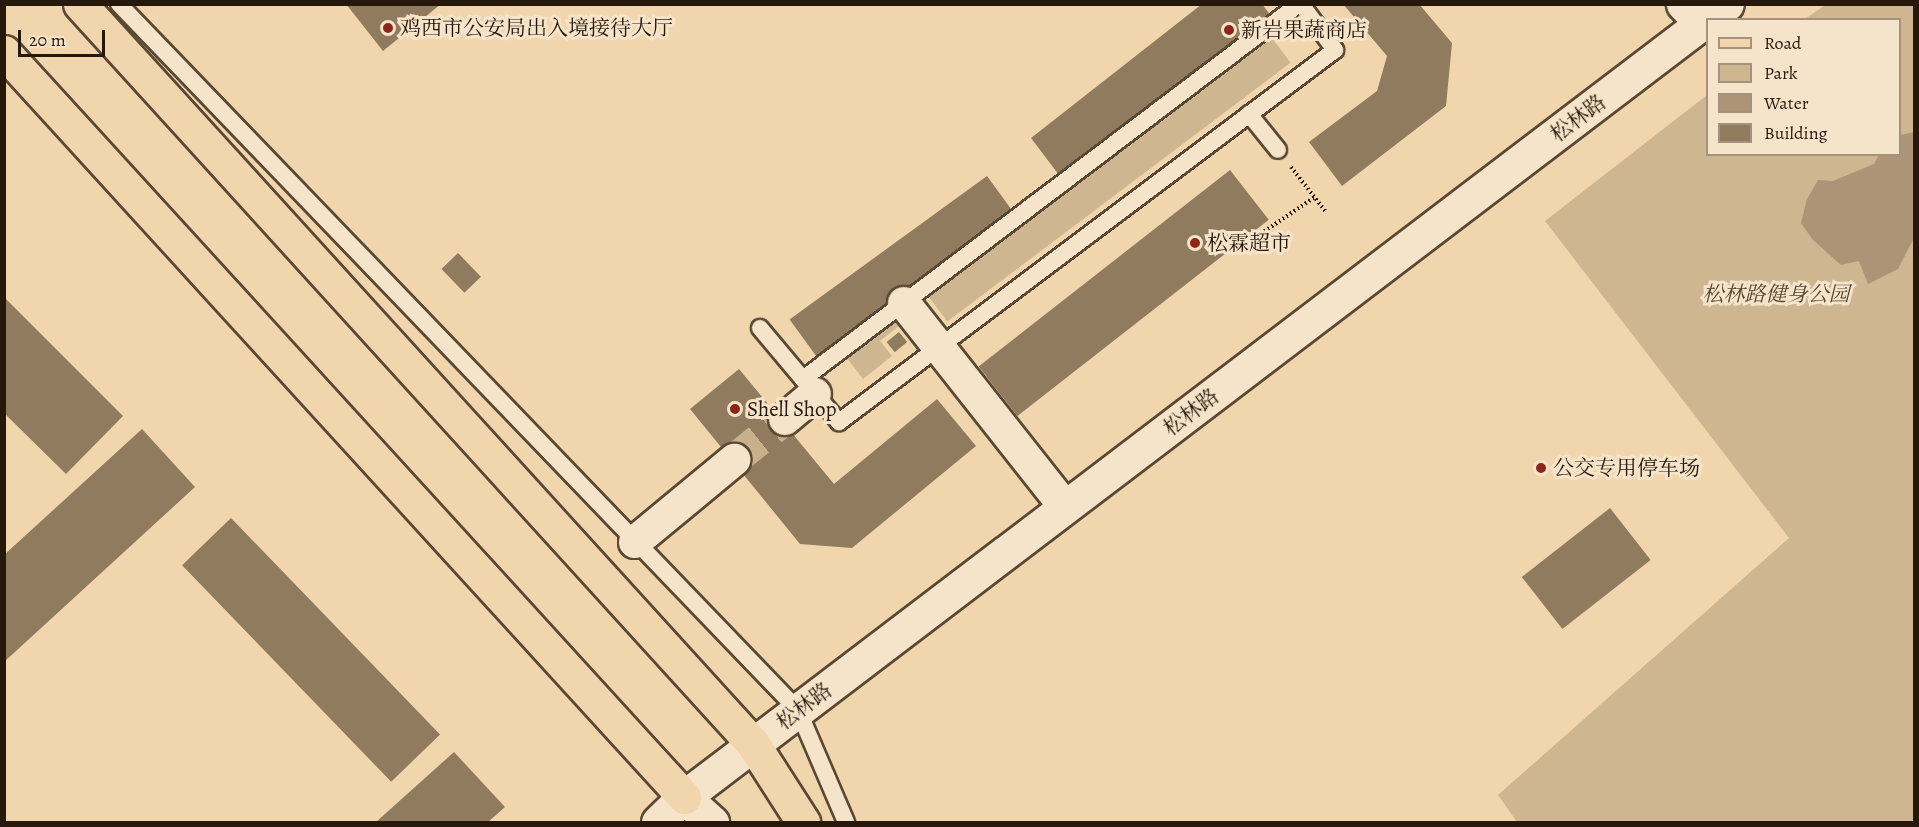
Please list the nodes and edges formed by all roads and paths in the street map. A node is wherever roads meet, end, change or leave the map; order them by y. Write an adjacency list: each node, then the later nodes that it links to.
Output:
1 (80, 4): 20 (main road)
2 (119, 4): 18 (lane)
3 (1300, 4): 6 (lane); 11 (lane)
4 (1704, 11): 17 (street, 松林路)
5 (4, 51): 21 (main road)
6 (1249, 114): 7 (lane); 13 (lane)
7 (1278, 150): 8 (path)
8 (1315, 197): 9 (path); 10 (path)
9 (1326, 212)
10 (1253, 239)
11 (904, 303): 13 (street); 14 (lane)
12 (760, 328): 14 (lane)
13 (939, 347): 14 (lane); 17 (street)
14 (809, 387): 15 (street)
15 (785, 419)
16 (734, 460): 18 (street)
17 (1065, 507): 19 (street, 松林路)
18 (635, 542): 19 (lane)
19 (798, 710): 20 (street, 松林路); 25 (lane)
20 (753, 744): 21 (street, 松林路); 24 (main road)
21 (684, 796): 22 (street, 松林路); 23 (street)
22 (658, 822)
23 (712, 822)
24 (803, 822)
25 (846, 822)

